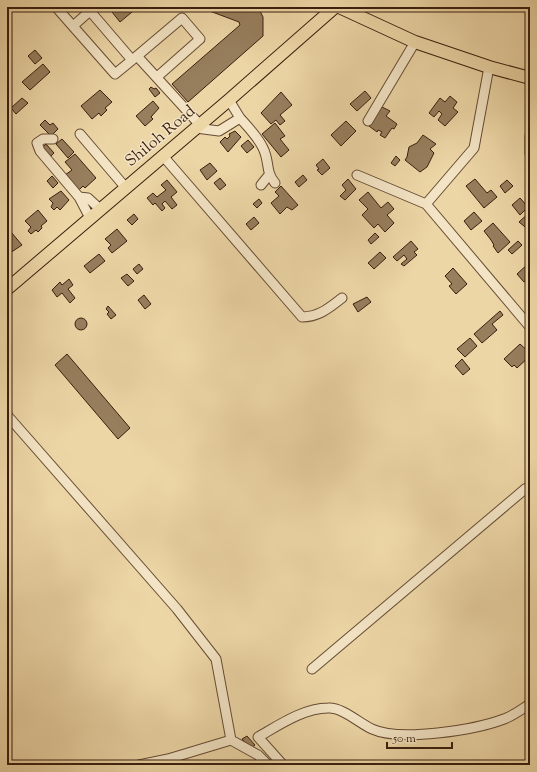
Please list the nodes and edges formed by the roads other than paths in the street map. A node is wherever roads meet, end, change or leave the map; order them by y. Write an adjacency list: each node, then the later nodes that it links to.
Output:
1 (56, 7): 4 (street)
2 (335, 7): 10 (main road, Shiloh Road)
3 (339, 7): 5 (main road)
4 (73, 26): 6 (street); 6 (street)
5 (415, 42): 7 (main road); 12 (street)
6 (135, 58): 8 (street); 8 (street)
7 (489, 67): 9 (main road); 25 (street)
8 (156, 77): 13 (street)
9 (530, 78)
10 (229, 100): 11 (street); 13 (main road, Shiloh Road)
11 (240, 118): 13 (street); 19 (street)
12 (368, 121)
13 (198, 127): 18 (main road, Shiloh Road)
14 (80, 134): 23 (street)
15 (530, 136): 17 (street)
16 (53, 139): 24 (street)
17 (530, 154)
18 (163, 156): 23 (main road, Shiloh Road); 29 (street)
19 (269, 175): 21 (street); 22 (street)
20 (357, 175): 25 (street)
21 (276, 183)
22 (262, 185)
23 (126, 188): 26 (main road, Shiloh Road)
24 (79, 197): 26 (street); 27 (street)
25 (426, 204): 30 (street)
26 (100, 209): 27 (main road, Shiloh Road)
27 (90, 218): 28 (main road, Shiloh Road)
28 (8, 286)
29 (342, 298)
30 (530, 326)
31 (7, 415): 35 (street)
32 (530, 493): 33 (street)
33 (312, 669)
34 (530, 704): 38 (street)
35 (231, 740): 36 (street); 37 (street)
36 (139, 765)
37 (268, 765)
38 (283, 765)

